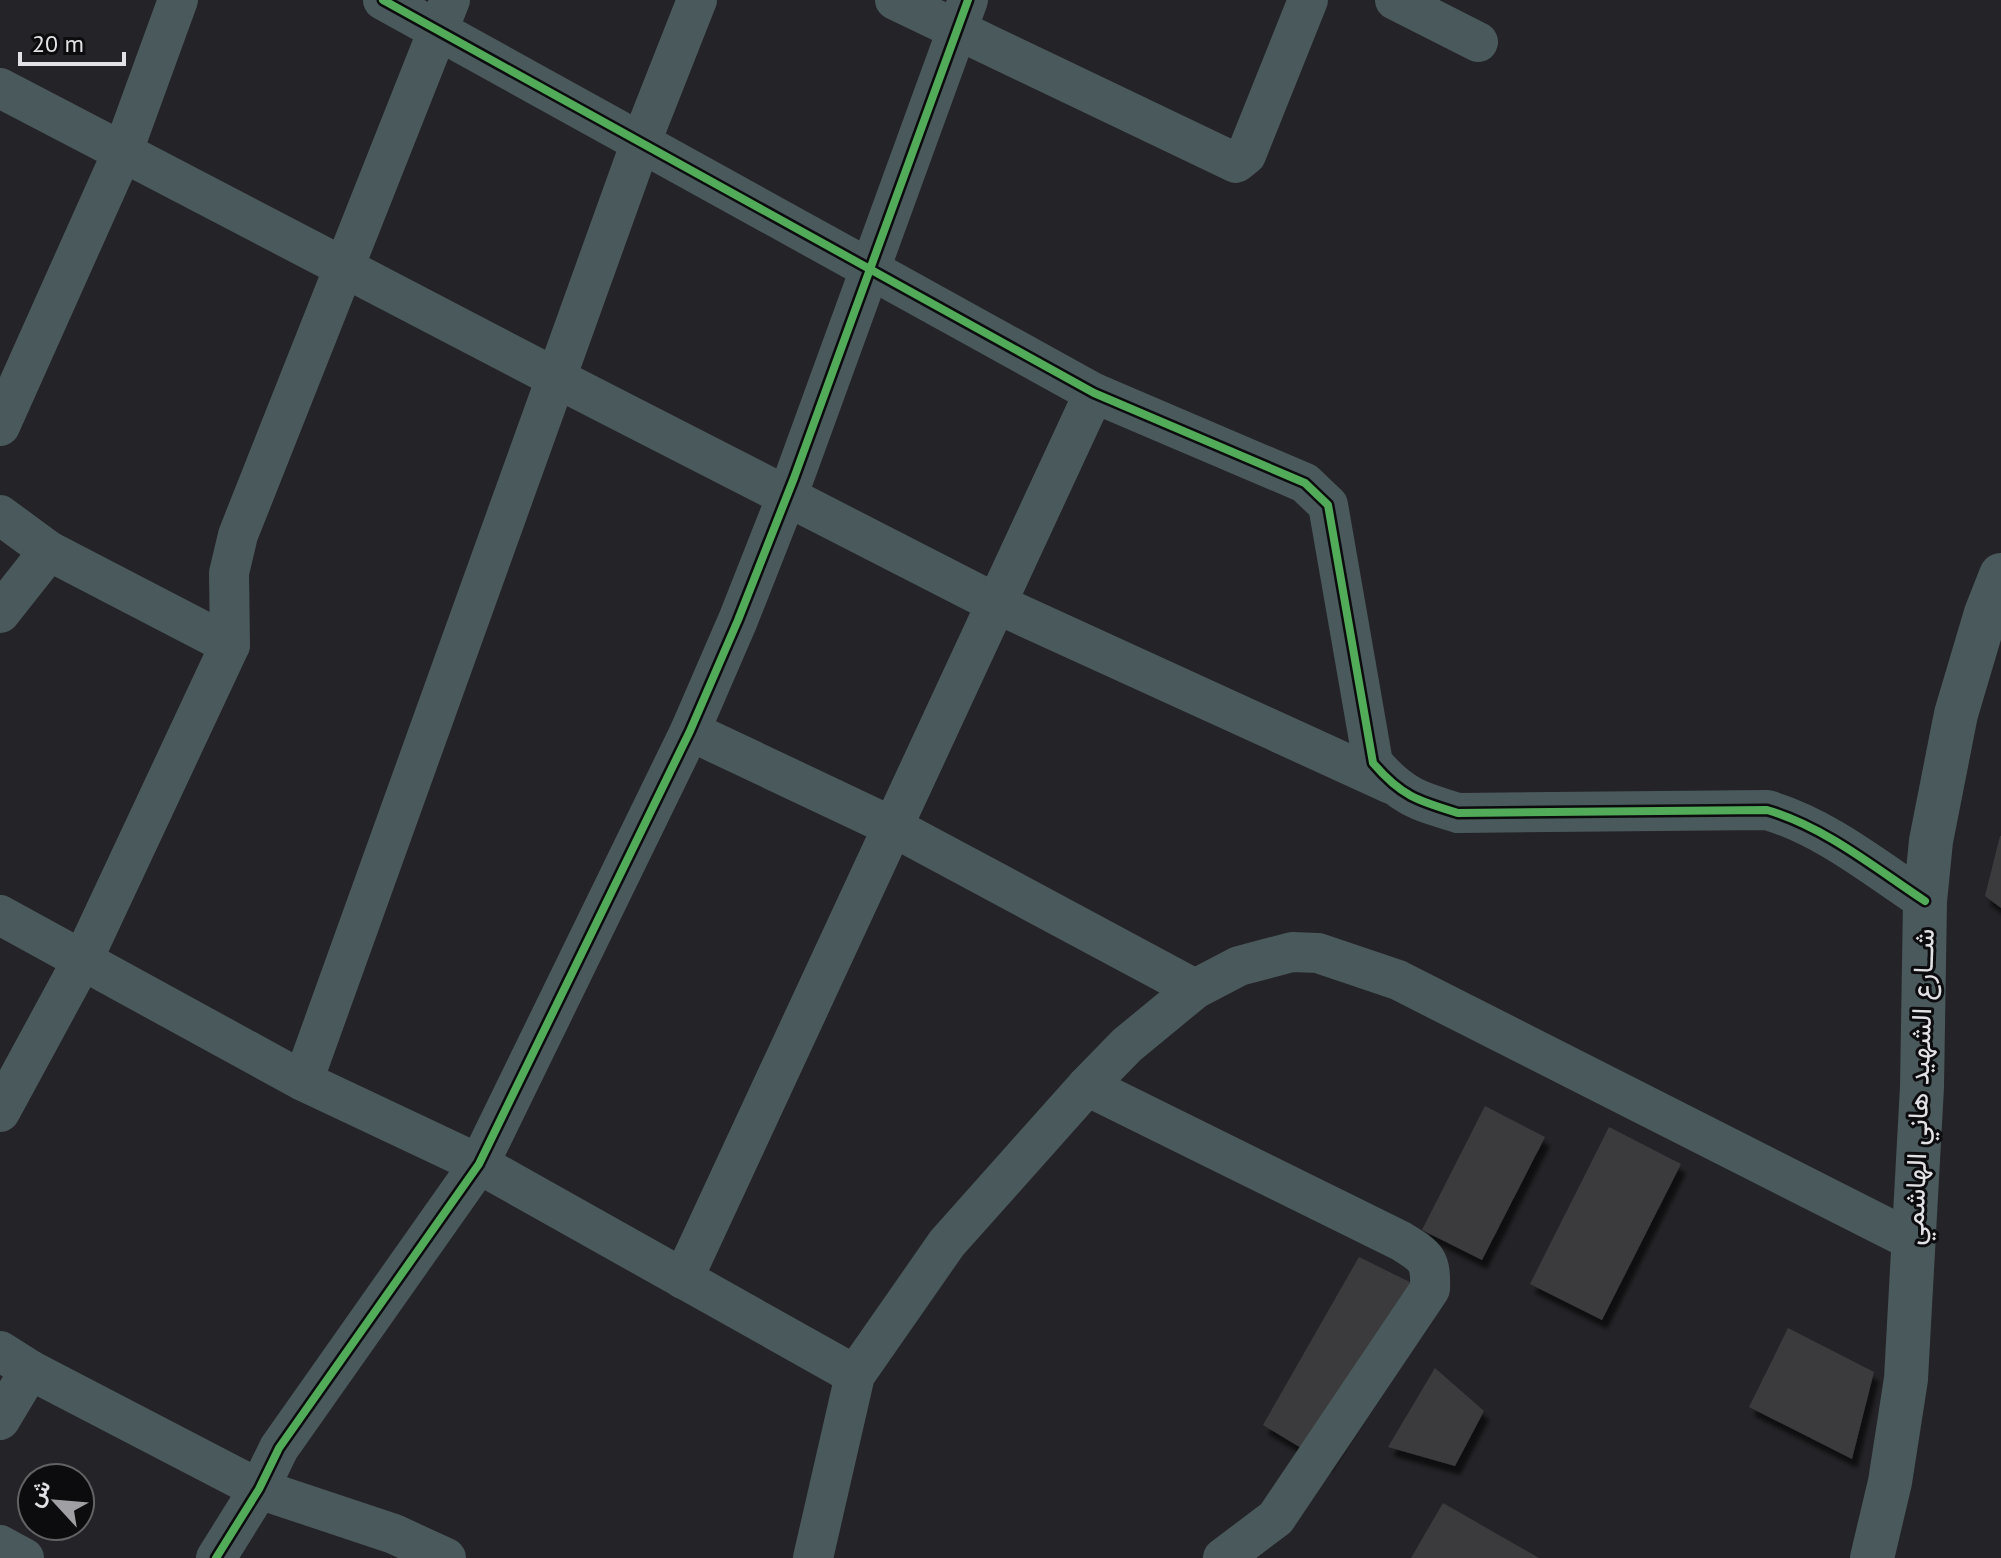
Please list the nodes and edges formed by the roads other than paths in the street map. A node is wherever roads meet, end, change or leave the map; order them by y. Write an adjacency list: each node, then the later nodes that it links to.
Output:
1 (178, 0): 12 (street)
2 (383, 0): 7 (street)
3 (697, 0): 11 (street)
4 (895, 0): 8 (street)
5 (1308, 0): 8 (street)
6 (1395, 0): 9 (street)
7 (445, 15): 11 (street); 13 (street)
8 (962, 16): 14 (street)
9 (1478, 42)
10 (0, 88): 12 (street)
11 (641, 142): 14 (street); 15 (street)
12 (123, 151): 13 (street); 17 (street)
13 (344, 267): 15 (street); 24 (street)
14 (871, 269): 16 (street); 18 (street)
15 (556, 378): 18 (street); 32 (street)
16 (1094, 393): 21 (street); 26 (street)
17 (0, 426)
18 (786, 496): 21 (street); 25 (street)
19 (0, 515): 20 (street)
20 (49, 551): 23 (street); 24 (street)
21 (997, 604): 26 (street); 27 (street)
22 (1996, 604): 28 (street, شــارع الشهيد هاني الهاشمي)
23 (0, 613)
24 (230, 645): 30 (street)
25 (690, 731): 27 (street); 35 (street)
26 (1391, 784): 28 (street)
27 (893, 827): 31 (street); 37 (street)
28 (1925, 901): 36 (street, شــارع الشهيد هاني الهاشمي)
29 (0, 915): 30 (street)
30 (83, 959): 32 (street); 34 (street)
31 (1195, 989): 33 (street); 36 (street)
32 (303, 1081): 35 (street)
33 (1087, 1086): 39 (street); 48 (street)
34 (0, 1112)
35 (479, 1164): 37 (street); 41 (street)
36 (1913, 1241): 49 (street, شــارع الشهيد هاني الهاشمي)
37 (683, 1279): 39 (street)
38 (15, 1361): 40 (street); 41 (street)
39 (855, 1375): 47 (street)
40 (0, 1420)
41 (259, 1489): 43 (street); 45 (street)
42 (0, 1545): 44 (street)
43 (392, 1546): 46 (street)
44 (24, 1558)
45 (216, 1558)
46 (446, 1558)
47 (813, 1558)
48 (1223, 1558)
49 (1872, 1558)

